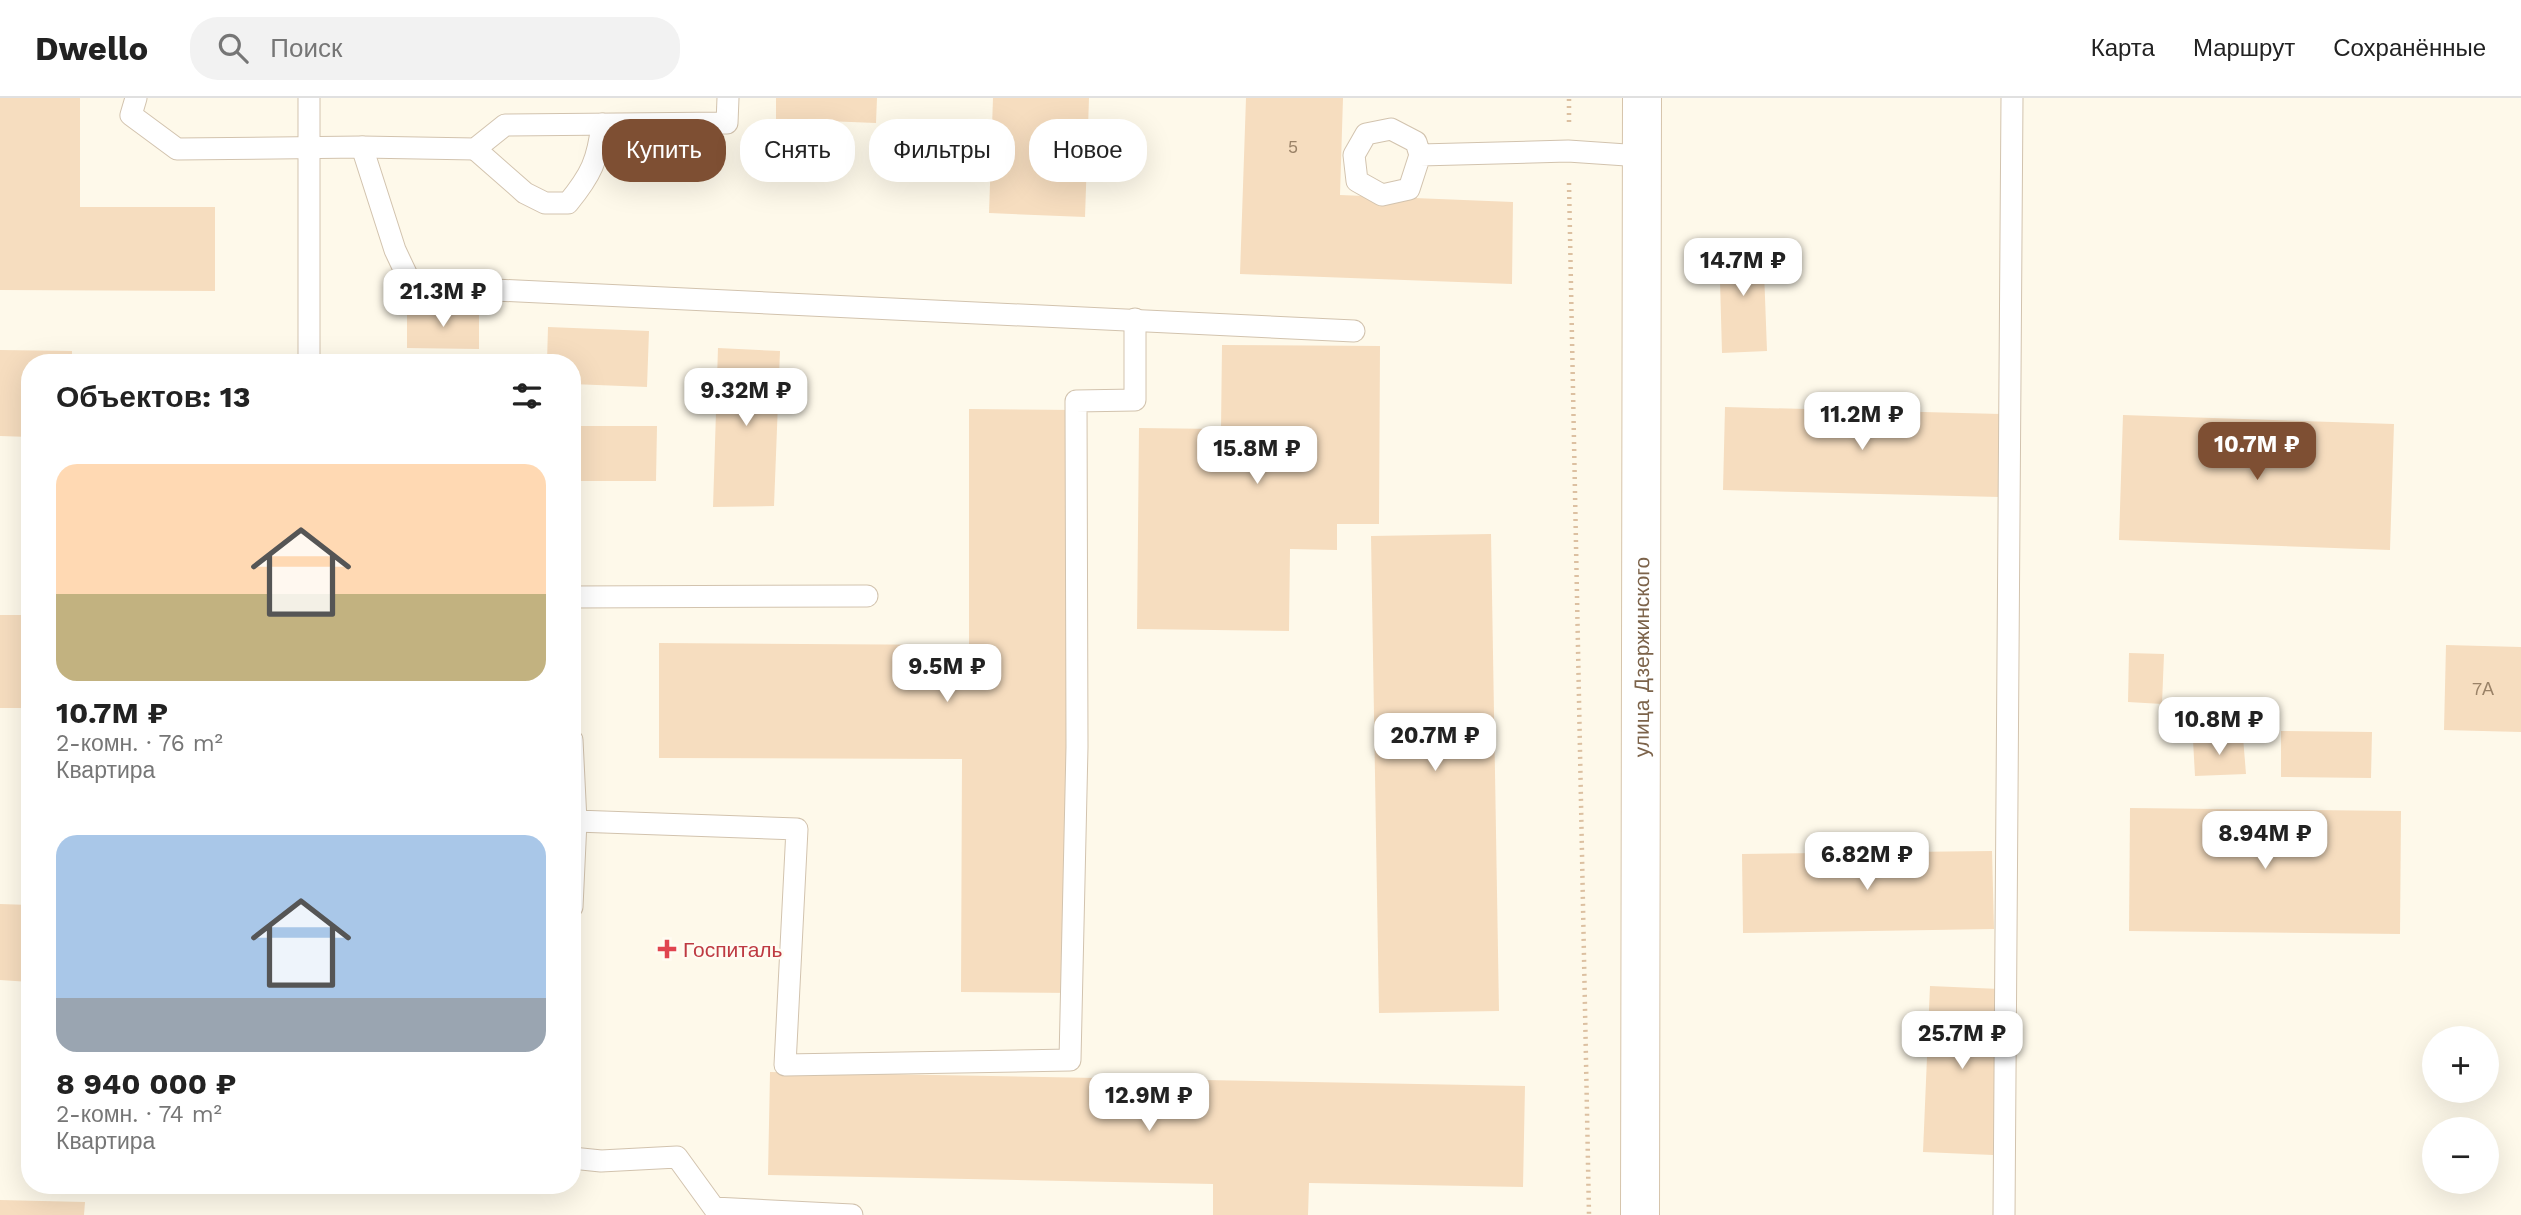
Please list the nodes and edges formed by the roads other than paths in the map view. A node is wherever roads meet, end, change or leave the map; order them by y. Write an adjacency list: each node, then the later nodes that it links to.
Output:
1 (136, 98): 9 (lane)
2 (309, 98): 9 (lane)
3 (728, 98): 6 (lane)
4 (1642, 98): 12 (street, улица Дзержинского)
5 (2012, 98): 22 (lane)
6 (726, 123)
7 (602, 124): 10 (lane); 10 (lane)
8 (362, 147): 9 (lane); 10 (lane); 13 (lane)
9 (310, 148): 15 (lane)
10 (475, 149)
11 (1420, 156): 12 (lane)
12 (1641, 156): 21 (street, улица Дзержинского)
13 (1135, 319): 14 (lane); 18 (lane)
14 (1353, 331)
15 (309, 354)
16 (867, 596): 17 (lane)
17 (581, 597)
18 (581, 821)
19 (581, 1159): 20 (lane)
20 (852, 1215)
21 (1640, 1215)
22 (2004, 1215)

